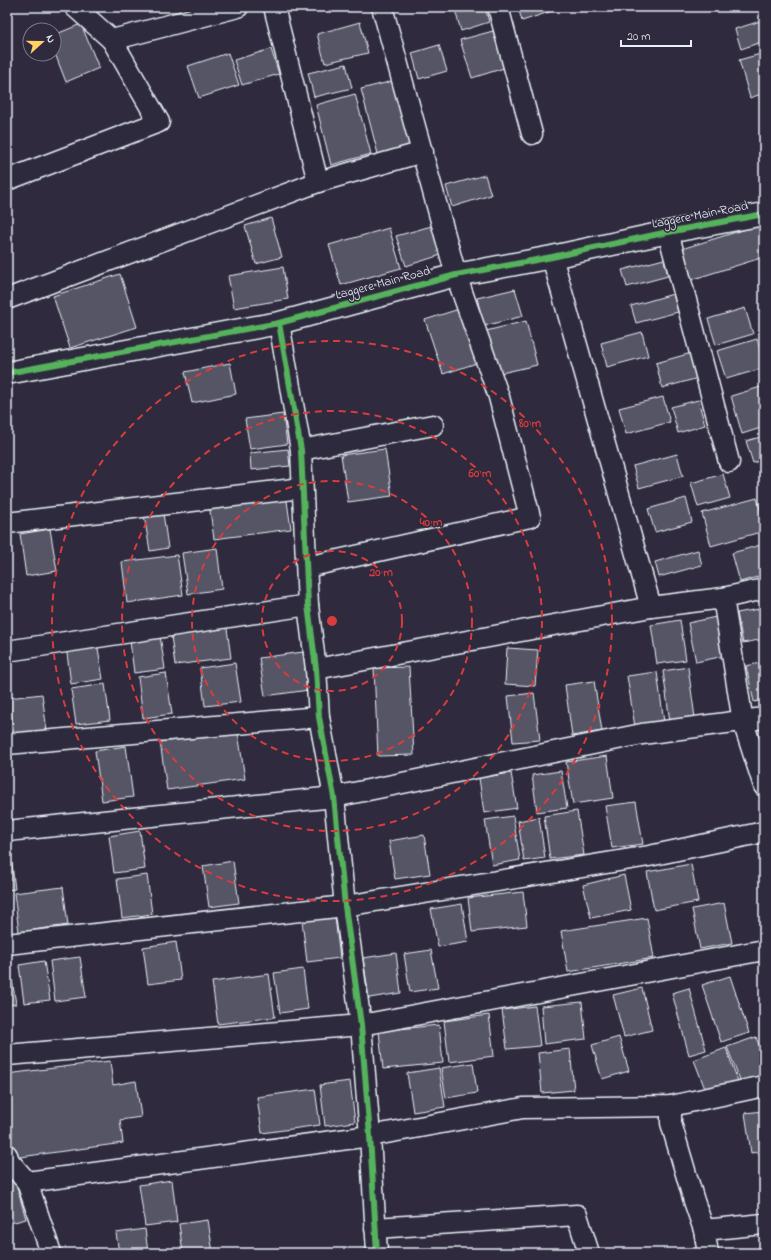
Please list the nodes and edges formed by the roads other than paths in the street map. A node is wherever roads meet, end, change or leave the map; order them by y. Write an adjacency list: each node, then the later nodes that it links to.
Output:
1 (75, 7): 6 (street)
2 (238, 7): 6 (street)
3 (274, 7): 10 (street)
4 (382, 7): 8 (street)
5 (498, 7): 7 (street)
6 (112, 40): 9 (street)
7 (532, 134)
8 (423, 152): 10 (street); 14 (street)
9 (7, 180)
10 (318, 182): 15 (street)
11 (764, 215): 12 (street, Laggere Main Road)
12 (668, 232): 13 (street, Laggere Main Road); 20 (street)
13 (552, 257): 14 (street, Laggere Main Road); 27 (street)
14 (456, 275): 16 (street, Laggere Main Road); 23 (street)
15 (7, 299)
16 (279, 323): 17 (street, Laggere Main Road); 19 (street)
17 (7, 373)
18 (433, 424): 19 (street)
19 (301, 450): 21 (street)
20 (729, 462)
21 (302, 488): 22 (street); 23 (street)
22 (7, 523)
23 (307, 567): 26 (street)
24 (764, 589): 25 (street)
25 (723, 598): 27 (street); 32 (street)
26 (308, 605): 28 (street); 29 (street)
27 (651, 607): 29 (street)
28 (7, 651)
29 (316, 669): 30 (street)
30 (319, 717): 33 (street); 35 (street)
31 (764, 718): 32 (street)
32 (743, 722): 34 (street); 35 (street)
33 (7, 744)
34 (764, 786)
35 (334, 797): 36 (street); 38 (street)
36 (7, 830)
37 (764, 832): 38 (street)
38 (345, 906): 39 (street); 41 (street)
39 (7, 944)
40 (764, 950): 41 (street)
41 (361, 1025): 42 (street); 45 (street)
42 (7, 1055)
43 (764, 1086): 44 (street)
44 (671, 1106): 45 (street); 50 (street)
45 (370, 1136): 47 (street); 49 (street)
46 (8, 1159): 47 (street)
47 (27, 1182): 51 (street)
48 (764, 1224): 50 (street)
49 (375, 1228): 52 (street); 53 (street)
50 (704, 1230): 54 (street)
51 (52, 1253)
52 (377, 1253)
53 (589, 1253)
54 (708, 1253)

